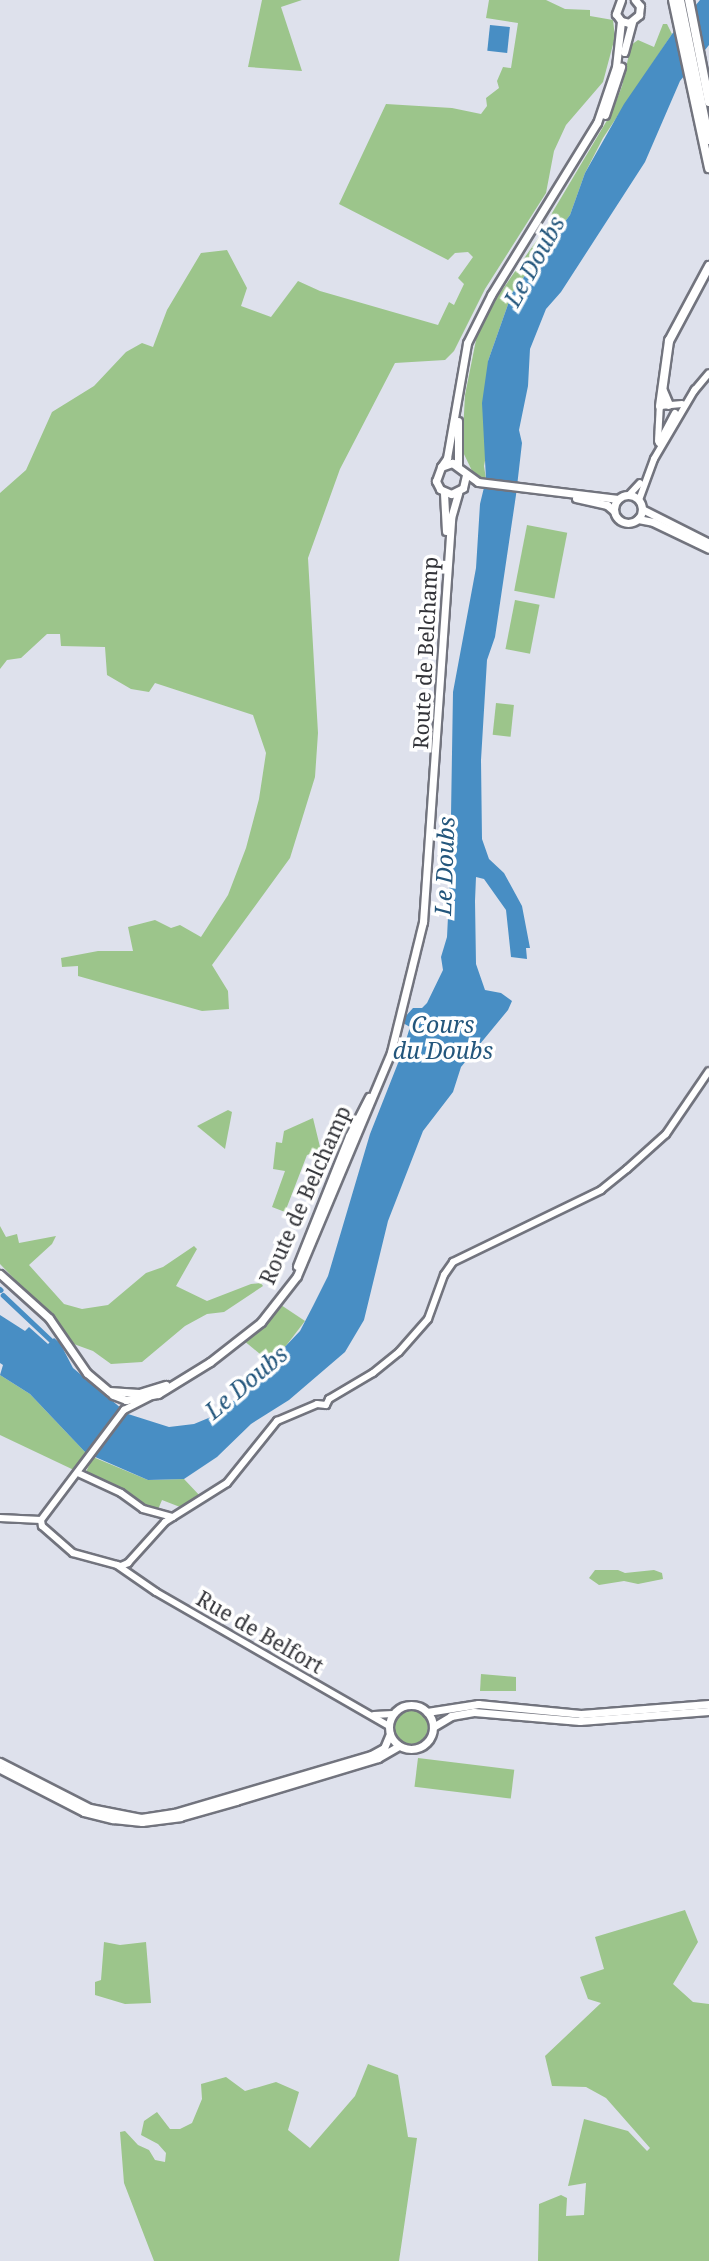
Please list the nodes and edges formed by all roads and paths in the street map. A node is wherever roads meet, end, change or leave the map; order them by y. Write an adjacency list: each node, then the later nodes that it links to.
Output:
1 (621, 0): 6 (main road)
2 (673, 0): 5 (highway)
3 (689, 0): 8 (highway)
4 (637, 1): 7 (main road)
5 (679, 6): 8 (highway)
6 (621, 21): 7 (main road); 23 (main road)
7 (632, 22): 22 (main road)
8 (697, 83): 9 (highway); 10 (highway); 11 (highway)
9 (709, 102)
10 (709, 140)
11 (708, 167)
12 (709, 266): 14 (highway)
13 (709, 277): 14 (highway)
14 (698, 289): 18 (highway)
15 (709, 373): 16 (street)
16 (695, 389): 17 (street); 19 (street)
17 (682, 404): 18 (street); 19 (street)
18 (663, 407): 19 (street); 19 (street); 20 (street)
19 (674, 418): 20 (street); 21 (street)
20 (656, 450): 21 (street)
21 (654, 459): 25 (street)
22 (458, 465): 23 (main road); 24 (main road)
23 (441, 467): 29 (main road)
24 (466, 475): 26 (main road); 28 (main road)
25 (646, 476): 30 (street); 32 (street)
26 (478, 484): 27 (main road); 28 (main road)
27 (524, 489): 31 (main road); 33 (main road)
28 (460, 490): 29 (main road); 41 (main road, Route de Belchamp)
29 (444, 493): 39 (main road, Route de Belchamp)
30 (629, 495): 31 (main road); 32 (main road)
31 (618, 499): 33 (main road)
32 (640, 505): 34 (main road); 35 (main road)
33 (614, 511): 34 (main road)
34 (638, 519): 36 (main road)
35 (709, 544)
36 (709, 550)
37 (709, 1070): 47 (street)
38 (0, 1274): 40 (main road)
39 (170, 1383): 40 (main road); 42 (street, Route de Belchamp)
40 (108, 1391): 42 (main road)
41 (149, 1397): 42 (main road, Route de Belchamp); 43 (street)
42 (126, 1400): 43 (street)
43 (124, 1410): 44 (street)
44 (78, 1473): 46 (street); 47 (street)
45 (0, 1518): 46 (street)
46 (41, 1520): 49 (street)
47 (165, 1520): 48 (street)
48 (128, 1563): 49 (street); 50 (street)
49 (117, 1565): 50 (street, Rue de Belfort)
50 (130, 1575): 54 (street, Rue de Belfort)
51 (709, 1704): 53 (main road)
52 (709, 1710): 56 (main road)
53 (427, 1712): 55 (main road); 56 (main road)
54 (373, 1714): 55 (street, Rue de Belfort); 57 (street, Rue de Belfort)
55 (393, 1714): 57 (main road)
56 (433, 1727): 58 (main road)
57 (389, 1730): 58 (main road); 59 (main road)
58 (400, 1746): 59 (main road)
59 (2, 1767)

